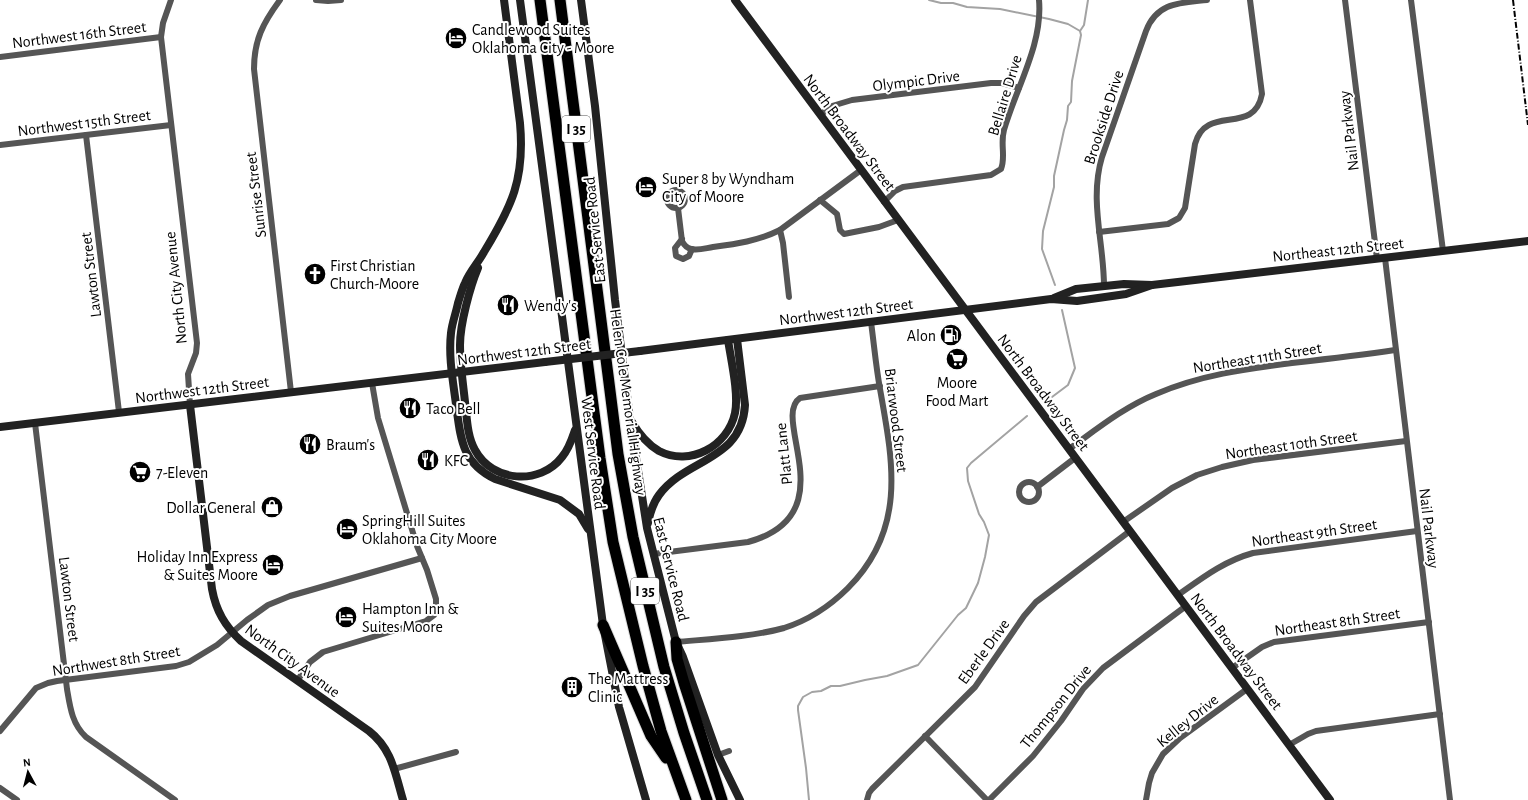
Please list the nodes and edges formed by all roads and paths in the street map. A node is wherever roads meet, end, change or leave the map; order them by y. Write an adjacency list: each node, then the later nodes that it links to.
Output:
1 (171, 0): 16 (street, North City Avenue)
2 (280, 0): 50 (street, Sunrise Street)
3 (316, 0): 4 (street)
4 (341, 0)
5 (504, 0): 34 (main road)
6 (520, 0): 56 (main road, West Service Road)
7 (540, 0): 85 (highway, I 35)
8 (560, 0): 94 (highway, Helen Cole Memorial Highway / I 35)
9 (581, 0): 53 (main road, East Service Road)
10 (735, 0): 19 (main road, North Broadway Street)
11 (1207, 0): 29 (street, Brookside Drive)
12 (1250, 0): 29 (street)
13 (1345, 0): 35 (street, Nail Parkway)
14 (1411, 0): 33 (street)
15 (1039, 3): 18 (street, Bellaire Drive)
16 (162, 37): 17 (street, Northwest 16th Street); 20 (street, North City Avenue)
17 (0, 57)
18 (1019, 88): 19 (street, Olympic Drive); 25 (street, Bellaire Drive)
19 (820, 115): 23 (main road, North Broadway Street)
20 (171, 125): 21 (street, Northwest 15th Street); 51 (street, North City Avenue)
21 (86, 135): 22 (street, Northwest 15th Street); 52 (street, Lawton Street)
22 (0, 145)
23 (861, 170): 24 (street); 25 (main road, North Broadway Street)
24 (820, 200): 27 (street); 28 (street)
25 (884, 202): 27 (main road, North Broadway Street)
26 (678, 208): 30 (street)
27 (898, 220): 41 (main road, North Broadway Street)
28 (780, 230): 32 (street); 39 (street)
29 (1099, 232): 37 (street, Brookside Drive)
30 (682, 239): 32 (street); 32 (street)
31 (1528, 241): 33 (main road, Northeast 12th Street)
32 (692, 249)
33 (1443, 251): 35 (main road, Northeast 12th Street)
34 (482, 255): 46 (main road); 47 (main road)
35 (1381, 259): 36 (main road, Northeast 12th Street); 45 (street, Nail Parkway)
36 (1152, 285): 37 (main road, Northeast 12th Street); 38 (main road, Northeast 12th Street)
37 (1104, 286): 38 (main road); 40 (main road, Northeast 12th Street)
38 (1109, 296): 40 (main road, Northeast 12th Street)
39 (789, 297)
40 (1051, 299): 41 (main road, Northwest 12th Street)
41 (966, 310): 42 (main road, Northwest 12th Street); 58 (main road, North Broadway Street)
42 (871, 322): 43 (main road, Northwest 12th Street); 49 (street, Briarwood Street)
43 (737, 339): 44 (main road, Northwest 12th Street); 62 (main road)
44 (728, 340): 46 (main road, Northwest 12th Street, bridge); 53 (main road)
45 (1395, 350): 57 (street, Nail Parkway); 58 (street, Northeast 11th Street)
46 (462, 373): 47 (main road, Northwest 12th Street); 56 (main road)
47 (452, 374): 48 (main road, Northwest 12th Street); 63 (main road)
48 (372, 383): 50 (main road, Northwest 12th Street); 67 (street)
49 (880, 386): 66 (street, Platt Lane); 73 (street, Briarwood Street)
50 (291, 392): 51 (main road, Northwest 12th Street)
51 (190, 405): 52 (main road, Northwest 12th Street); 72 (main road, North City Avenue)
52 (119, 412): 54 (main road, Northwest 12th Street)
53 (630, 419): 62 (main road, East Service Road)
54 (35, 422): 55 (main road, Northwest 12th Street); 75 (street, Lawton Street)
55 (0, 427)
56 (576, 427): 63 (main road, West Service Road)
57 (1406, 441): 61 (street, Northeast 10th Street); 65 (street, Nail Parkway)
58 (1069, 449): 59 (main road, North Broadway Street)
59 (1076, 458): 60 (street); 61 (main road, North Broadway Street)
60 (1037, 486)
61 (1123, 522): 64 (main road, North Broadway Street)
62 (647, 528): 66 (main road, East Service Road)
63 (590, 531): 71 (main road, West Service Road)
64 (1130, 531): 68 (main road, North Broadway Street); 80 (street, Eberle Drive)
65 (1418, 532): 68 (street, Northeast 9th Street); 70 (street, Nail Parkway)
66 (653, 554): 73 (main road, East Service Road)
67 (422, 558): 72 (street, Northwest 8th Street); 76 (street)
68 (1178, 595): 69 (main road, North Broadway Street)
69 (1186, 606): 74 (main road, North Broadway Street); 97 (street, Thompson Drive)
70 (1429, 622): 74 (street, Northeast 8th Street); 78 (street, Nail Parkway)
71 (602, 625): 85 (highway); 92 (main road, West Service Road)
72 (232, 633): 75 (street, Northwest 8th Street); 76 (main road, North City Avenue)
73 (676, 642): 84 (main road, East Service Road); 95 (highway)
74 (1232, 668): 77 (main road, North Broadway Street)
75 (66, 680): 79 (street, Northwest 8th Street); 90 (street, Lawton Street)
76 (297, 681): 86 (main road, North City Avenue)
77 (1247, 688): 81 (main road, North Broadway Street); 98 (street, Kelley Drive)
78 (1440, 714): 81 (street); 100 (street, Nail Parkway)
79 (1, 727)
80 (925, 736): 88 (street, Eberle Drive); 97 (street)
81 (1289, 745): 99 (main road, North Broadway Street)
82 (729, 751): 84 (street)
83 (456, 752): 86 (street)
84 (718, 755): 96 (main road, East Service Road)
85 (673, 767): 93 (highway, I 35)
86 (394, 769): 91 (main road, North City Avenue)
87 (0, 788): 89 (street)
88 (867, 798)
89 (17, 800)
90 (174, 800)
91 (402, 800)
92 (646, 800)
93 (686, 800)
94 (707, 800)
95 (722, 800)
96 (740, 800)
97 (988, 800)
98 (1146, 800)
99 (1330, 800)
100 (1450, 800)

